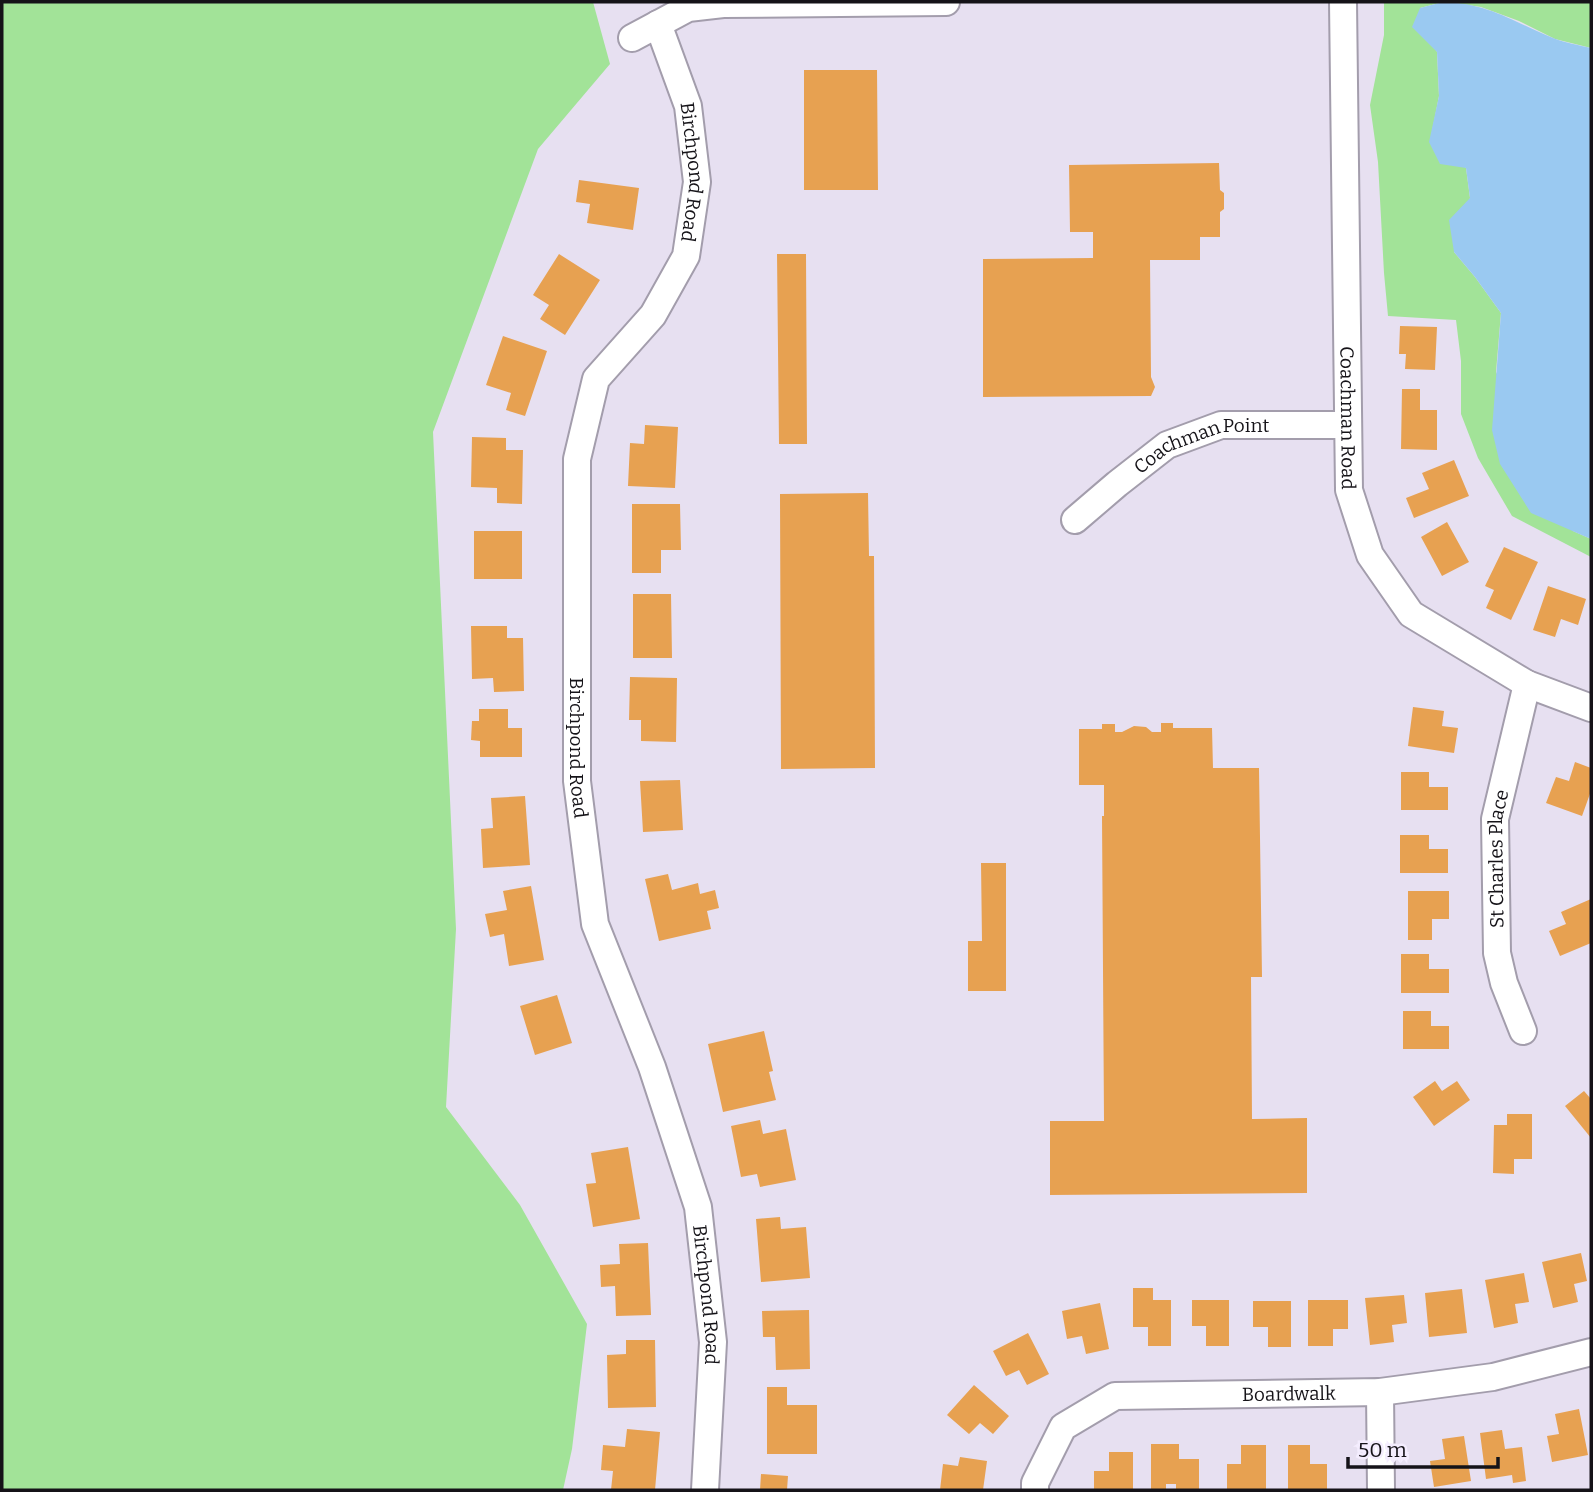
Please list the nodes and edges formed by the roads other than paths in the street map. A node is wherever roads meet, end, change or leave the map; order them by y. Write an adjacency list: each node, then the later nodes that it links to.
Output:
1 (946, 2): 3 (street)
2 (1343, 2): 5 (street, Coachman Road)
3 (658, 24): 4 (street); 12 (street, Birchpond Road)
4 (632, 38)
5 (1348, 425): 6 (street, Coachman Point); 7 (street, Coachman Road)
6 (1075, 520)
7 (1527, 684): 8 (street, Coachman Road); 9 (street, St Charles Place)
8 (1591, 708)
9 (1523, 1031)
10 (1591, 1352): 11 (street, Boardwalk)
11 (1380, 1392): 13 (street, Boardwalk); 14 (street)
12 (705, 1490)
13 (1035, 1490)
14 (1381, 1490)

